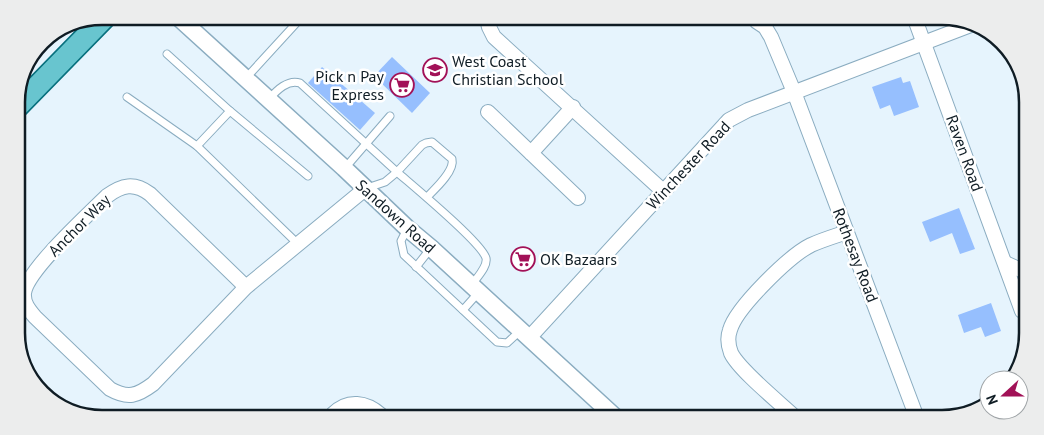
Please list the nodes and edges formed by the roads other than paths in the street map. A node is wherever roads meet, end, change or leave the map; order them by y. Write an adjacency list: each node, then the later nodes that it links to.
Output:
1 (97, 25): 13 (main road)
2 (187, 25): 10 (street, Sandown Road)
3 (295, 25): 10 (lane)
4 (488, 25): 15 (street)
5 (762, 25): 11 (street, Rothesay Road)
6 (917, 25): 8 (street, Raven Road)
7 (964, 28): 8 (street, Winchester Road)
8 (924, 44): 11 (street, Winchester Road); 33 (street, Raven Road)
9 (167, 54): 16 (lane)
10 (246, 78): 14 (street, Sandown Road)
11 (794, 92): 26 (street, Winchester Road); 30 (street, Rothesay Road)
12 (127, 97): 20 (lane)
13 (25, 98)
14 (268, 99): 19 (lane); 22 (street, Sandown Road)
15 (573, 107): 21 (street); 26 (street)
16 (230, 111): 20 (lane); 24 (lane)
17 (488, 112): 21 (street)
18 (390, 116): 19 (lane)
19 (366, 143): 22 (lane); 23 (lane)
20 (198, 146): 31 (lane)
21 (531, 153): 28 (street)
22 (344, 168): 25 (street, Sandown Road)
23 (397, 172): 25 (lane); 27 (lane); 27 (lane)
24 (308, 176)
25 (365, 189): 29 (street, Sandown Road); 31 (street, Anchor Way)
26 (663, 190): 42 (street, Winchester Road)
27 (427, 197): 37 (lane)
28 (578, 198)
29 (407, 228): 32 (street, Sandown Road); 34 (lane)
30 (847, 232): 46 (street); 47 (street, Rothesay Road)
31 (298, 244): 36 (street, Anchor Way)
32 (431, 248): 34 (lane); 37 (street, Sandown Road)
33 (1005, 263): 35 (street); 40 (street, Raven Road)
34 (416, 267): 41 (lane)
35 (1019, 268)
36 (246, 287): 38 (street, Anchor Way); 39 (street, Anchor Way)
37 (475, 289): 41 (lane); 42 (street, Sandown Road)
38 (25, 292)
39 (25, 301)
40 (1019, 303)
41 (463, 310): 42 (lane)
42 (525, 334): 45 (street, Sandown Road)
43 (339, 410): 44 (street)
44 (376, 410)
45 (607, 410)
46 (787, 410)
47 (914, 410)

